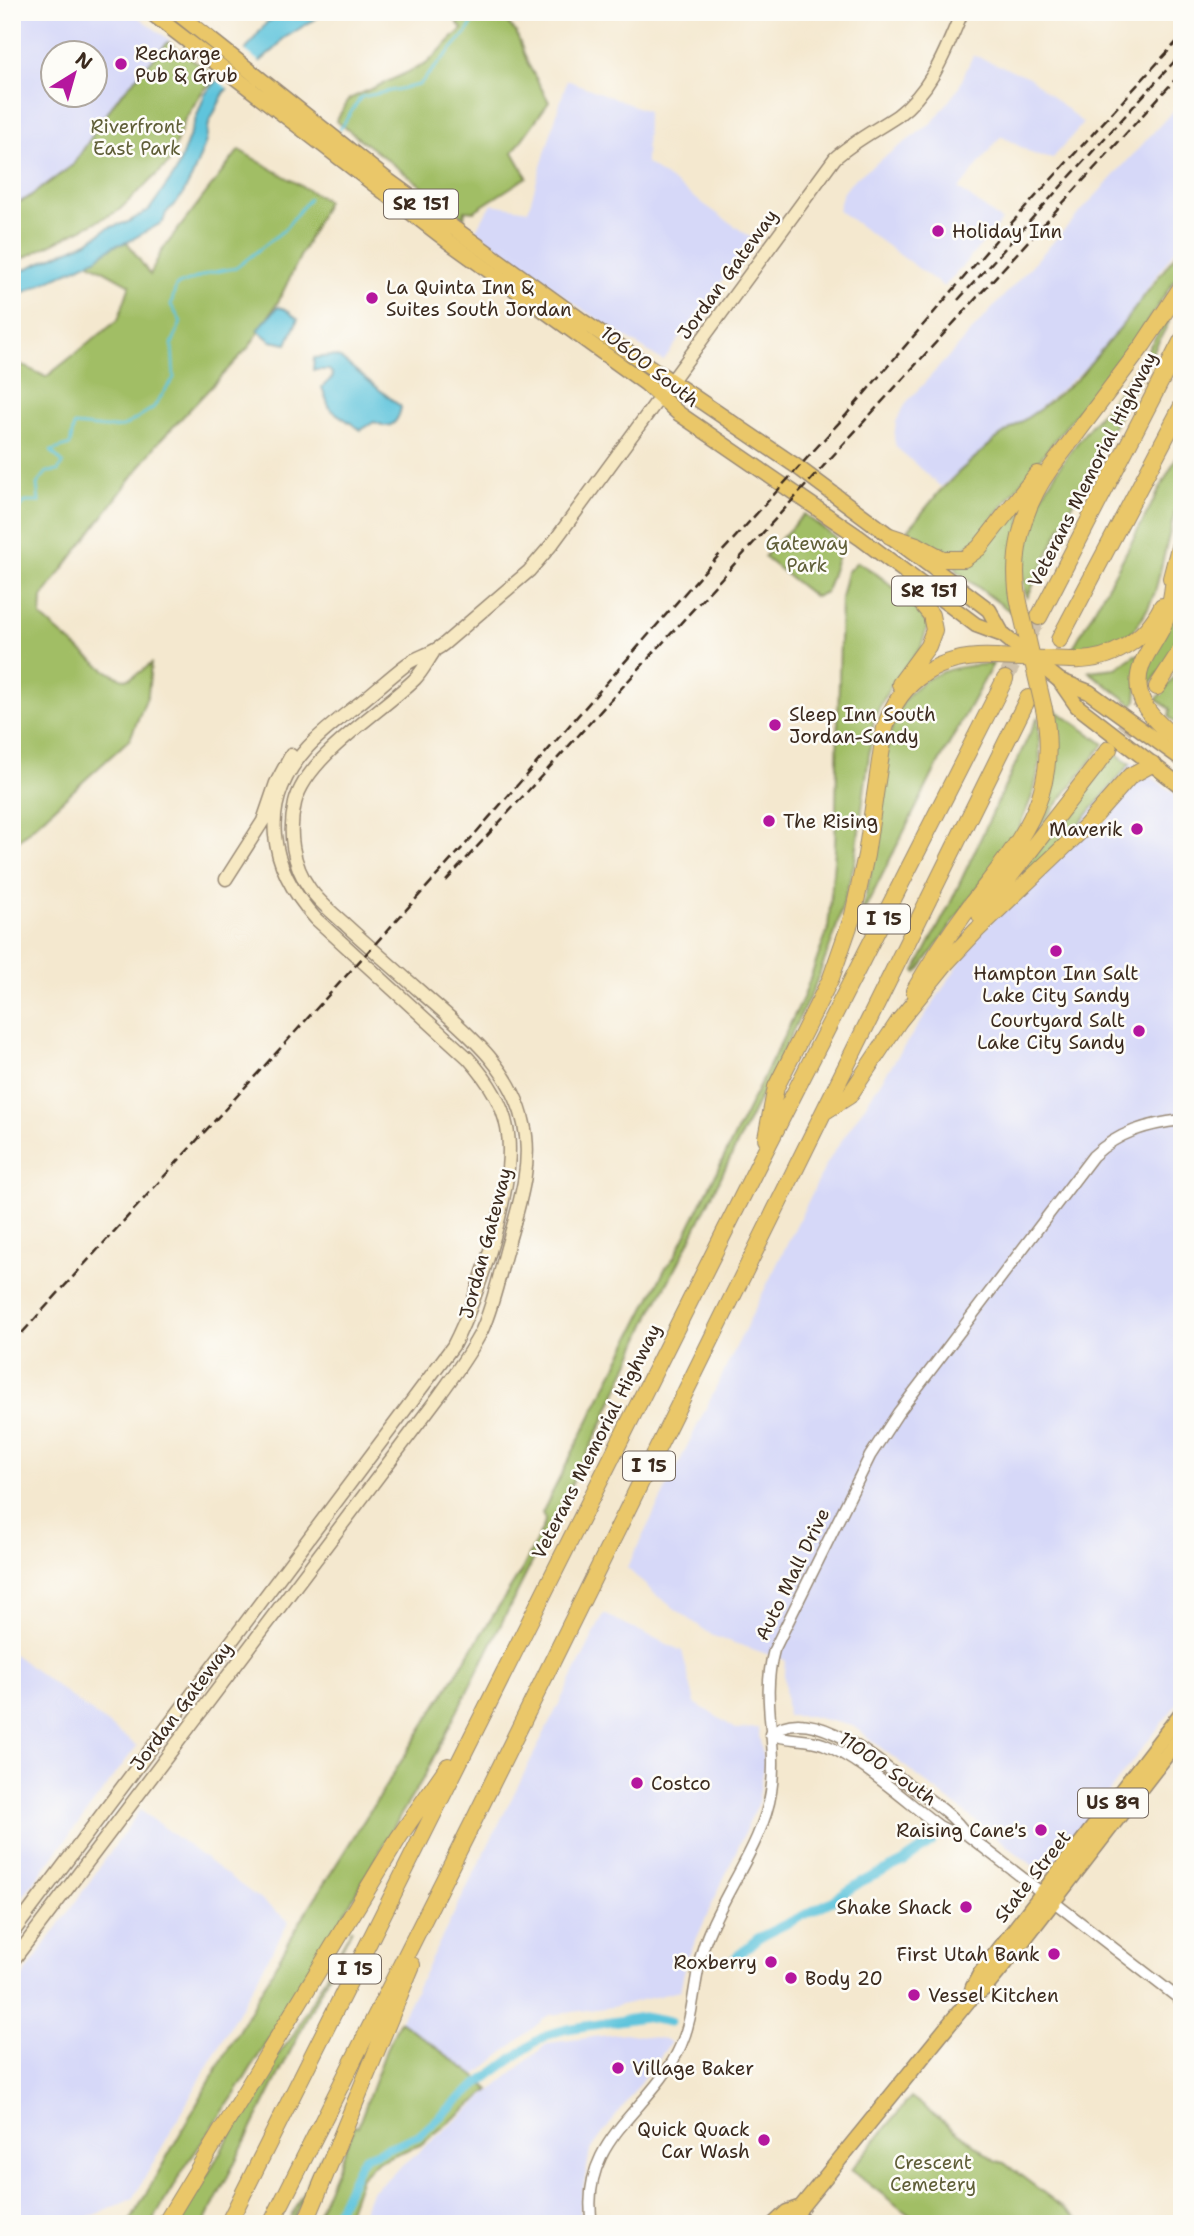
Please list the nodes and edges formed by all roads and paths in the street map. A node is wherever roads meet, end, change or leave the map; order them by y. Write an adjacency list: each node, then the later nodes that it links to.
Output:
1 (150, 12): 7 (main road, 10600 South / SR 151)
2 (176, 12): 6 (main road, 10600 South / SR 151)
3 (962, 12): 6 (main road, Jordan Gateway)
4 (1182, 286): 8 (highway)
5 (1182, 340): 14 (highway, Veterans Memorial Highway)
6 (671, 382): 7 (main road, Jordan Gateway); 10 (main road, 10600 South / SR 151)
7 (660, 397): 13 (main road, 10600 South / SR 151); 18 (main road, Jordan Gateway)
8 (1096, 406): 10 (highway); 19 (highway, bridge)
9 (1182, 406): 16 (highway)
10 (890, 536): 15 (main road, 10600 South / SR 151)
11 (1182, 536): 12 (highway)
12 (1175, 568): 19 (highway, bridge); 25 (highway)
13 (908, 575): 15 (main road, 10600 South / SR 151); 29 (highway)
14 (1039, 617)
15 (1003, 635): 19 (main road, 10600 South / SR 151, bridge)
16 (1059, 639)
17 (1182, 648): 22 (highway)
18 (433, 653): 24 (main road, Jordan Gateway); 27 (main road, Jordan Gateway)
19 (1032, 659): 21 (main road, 10600 South, bridge); 29 (highway, bridge); 36 (highway, bridge)
20 (1005, 679): 39 (highway, Veterans Memorial Highway / I 15)
21 (1059, 680): 28 (main road, 10600 South); 30 (main road, 10600 South)
22 (1157, 687)
23 (1028, 698): 37 (highway, I 15)
24 (328, 729): 32 (main road, Jordan Gateway); 33 (main road)
25 (1182, 744)
26 (1109, 748): 35 (highway)
27 (323, 758): 32 (main road); 34 (main road, Jordan Gateway)
28 (1182, 759)
29 (879, 761): 39 (highway)
30 (1152, 764): 31 (main road, 10600 South); 35 (highway)
31 (1182, 787)
32 (279, 854): 34 (main road); 44 (main road, Jordan Gateway)
33 (226, 879)
34 (322, 903): 46 (main road, Jordan Gateway)
35 (946, 963): 36 (highway)
36 (899, 1021): 37 (highway)
37 (824, 1112): 45 (highway, I 15)
38 (1182, 1120): 42 (street, Auto Mall Drive)
39 (762, 1157): 41 (highway, Veterans Memorial Highway / I 15)
40 (1182, 1712): 47 (main road, State Street / US 89)
41 (483, 1715): 52 (highway); 53 (highway, Veterans Memorial Highway / I 15)
42 (770, 1734): 47 (street, 11000 South); 56 (street, Auto Mall Drive)
43 (1182, 1735): 47 (main road, State Street / US 89)
44 (98, 1818): 46 (main road); 48 (main road, Jordan Gateway)
45 (474, 1820): 54 (highway, I 15); 55 (highway)
46 (112, 1829): 49 (main road, Jordan Gateway)
47 (1049, 1897): 50 (street, 11000 South); 51 (main road, State Street / US 89)
48 (12, 1934)
49 (12, 1962)
50 (1182, 2001)
51 (801, 2207): 57 (main road, State Street / US 89); 58 (main road, State Street / US 89)
52 (165, 2224)
53 (228, 2224)
54 (271, 2224)
55 (305, 2224)
56 (592, 2224)
57 (774, 2224)
58 (792, 2224)

